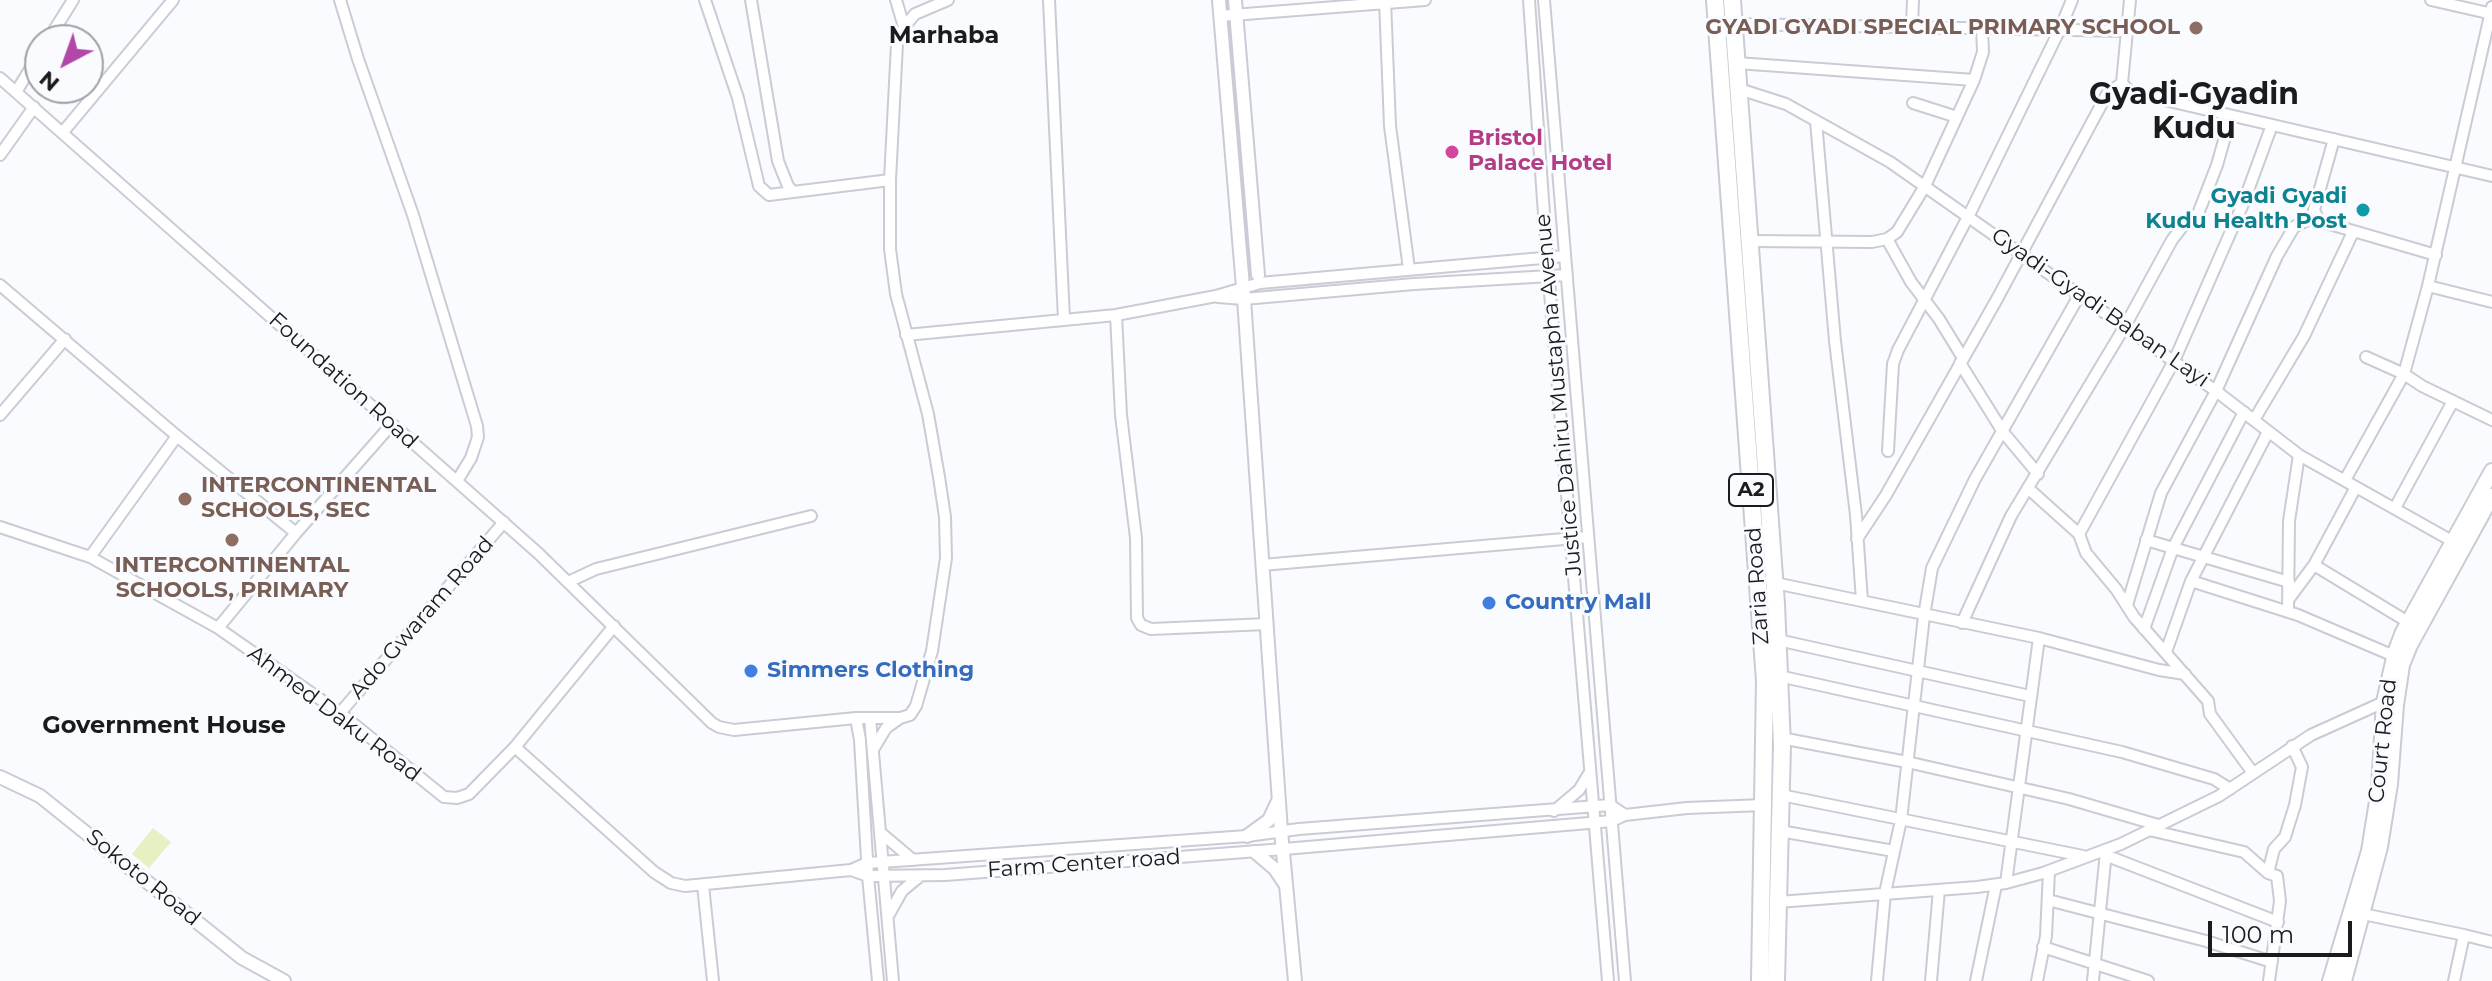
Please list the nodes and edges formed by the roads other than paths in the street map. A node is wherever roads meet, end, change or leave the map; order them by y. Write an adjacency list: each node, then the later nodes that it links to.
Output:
1 (73, 0): 24 (street)
2 (173, 0): 44 (street)
3 (340, 0): 96 (street)
4 (705, 0): 51 (street)
5 (751, 0): 51 (street)
6 (896, 0): 27 (street)
7 (948, 0): 27 (street)
8 (1049, 0): 73 (street)
9 (1219, 0): 23 (street)
10 (1235, 0): 22 (street)
11 (1425, 0): 20 (street)
12 (1529, 0): 61 (street, Justice Dahiru Mustapha Avenue)
13 (1544, 0): 60 (street)
14 (1715, 0): 158 (highway, Zaria Road / A2)
15 (1732, 0): 25 (highway, Zaria Road / A2)
16 (1913, 0): 26 (street)
17 (2072, 0): 29 (street)
18 (2130, 0): 30 (street)
19 (2431, 0): 21 (street)
20 (1385, 2): 22 (street); 62 (street)
21 (2492, 12): 47 (street)
22 (1237, 15): 23 (street); 63 (street)
23 (1220, 16): 68 (street)
24 (58, 24)
25 (1734, 24): 26 (street); 31 (highway, Zaria Road / A2)
26 (1912, 26): 28 (street)
27 (904, 27): 49 (street)
28 (1982, 27): 29 (street); 34 (street)
29 (2060, 29): 30 (street); 52 (street)
30 (2127, 31): 35 (street)
31 (1737, 63): 34 (street); 36 (highway, Zaria Road / A2)
32 (0, 78): 37 (street, Foundation Road)
33 (24, 79): 37 (street)
34 (1974, 80): 41 (street)
35 (2122, 83): 40 (street); 58 (street)
36 (1739, 89): 42 (street, Gyadi-Gyadi Baban Layi); 57 (highway, Zaria Road / A2)
37 (16, 92): 39 (street, Foundation Road)
38 (1913, 103): 41 (street)
39 (34, 107): 44 (street, Foundation Road); 46 (street)
40 (2231, 116): 43 (street); 74 (street)
41 (1957, 117): 50 (street)
42 (1816, 121): 50 (street, Gyadi-Gyadi Baban Layi); 56 (street)
43 (2272, 125): 45 (street); 79 (street)
44 (63, 132): 87 (street, Foundation Road)
45 (2334, 139): 47 (street); 53 (street)
46 (0, 155)
47 (2455, 167): 48 (street); 59 (street)
48 (2492, 176)
49 (890, 180): 51 (street); 75 (street)
50 (1925, 186): 52 (street, Gyadi-Gyadi Baban Layi); 55 (street)
51 (793, 192)
52 (1969, 215): 58 (street, Gyadi-Gyadi Baban Layi); 70 (street)
53 (2315, 216): 54 (street); 81 (street)
54 (2353, 232): 59 (street); 85 (street)
55 (1887, 239): 56 (street); 70 (street)
56 (1826, 240): 57 (street); 108 (street)
57 (1750, 241): 119 (highway, Zaria Road / A2)
58 (2023, 253): 69 (street, Gyadi-Gyadi Baban Layi); 78 (street)
59 (2436, 255): 67 (street)
60 (1565, 256): 61 (street); 65 (street)
61 (1547, 257): 62 (street); 64 (street, Justice Dahiru Mustapha Avenue)
62 (1409, 269): 68 (street)
63 (1258, 275)
64 (1549, 275): 65 (street); 68 (street); 106 (street, Justice Dahiru Mustapha Avenue)
65 (1567, 275): 107 (street)
66 (0, 285): 76 (street)
67 (2428, 286): 71 (street); 80 (street)
68 (1243, 293): 72 (street); 114 (street)
69 (2080, 294): 74 (street, Gyadi-Gyadi Baban Layi); 88 (street)
70 (1924, 298): 78 (street); 91 (street)
71 (2492, 302)
72 (1116, 315): 73 (street); 126 (street)
73 (1064, 319): 75 (street)
74 (2125, 326): 79 (street, Gyadi-Gyadi Baban Layi); 94 (street)
75 (906, 335): 143 (street)
76 (65, 339): 84 (street); 90 (street)
77 (2366, 357): 80 (street)
78 (1962, 361): 88 (street); 108 (street)
79 (2174, 361): 81 (street, Gyadi-Gyadi Baban Layi); 105 (street)
80 (2404, 374): 82 (street); 95 (street)
81 (2216, 391): 83 (street, Gyadi-Gyadi Baban Layi); 109 (street)
82 (2453, 401): 86 (street); 100 (street)
83 (2244, 412): 85 (street, Gyadi-Gyadi Baban Layi); 111 (street)
84 (0, 415)
85 (2254, 420): 89 (street, Gyadi-Gyadi Baban Layi)
86 (2492, 420)
87 (392, 424): 96 (street, Foundation Road); 104 (street)
88 (2003, 432): 94 (street); 123 (street)
89 (2268, 432): 92 (street, Gyadi-Gyadi Baban Layi); 113 (street)
90 (177, 436): 104 (street); 112 (street)
91 (1888, 451)
92 (2299, 455): 95 (street, Gyadi-Gyadi Baban Layi); 118 (street)
93 (2492, 471): 110 (main road, Court Road)
94 (2038, 474): 98 (street)
95 (2345, 480): 97 (street, Gyadi-Gyadi Baban Layi)
96 (457, 481): 102 (street, Foundation Road)
97 (2356, 487): 100 (street, Gyadi-Gyadi Baban Layi); 115 (street)
98 (2030, 490): 105 (street); 125 (street)
99 (2492, 496): 193 (main road, Court Road)
100 (2395, 508): 110 (street, Gyadi-Gyadi Baban Layi)
101 (811, 516): 117 (street)
102 (504, 522): 117 (street, Foundation Road); 140 (street, Ado Gwaram Road)
103 (0, 527): 112 (street, Ahmed Daku Road)
104 (296, 533): 128 (street)
105 (2079, 534): 121 (street)
106 (1571, 537): 107 (street); 114 (street); 150 (street, Justice Dahiru Mustapha Avenue)
107 (1587, 537): 157 (street)
108 (1857, 539): 120 (street)
109 (2146, 540): 111 (street); 121 (street)
110 (2452, 541): 124 (main road, Court Road)
111 (2173, 548): 113 (street); 129 (street)
112 (90, 557): 128 (street, Ahmed Daku Road)
113 (2203, 557): 116 (street); 118 (street)
114 (1262, 565): 126 (street)
115 (2314, 565): 122 (street); 124 (street)
116 (2191, 581): 122 (street); 132 (street)
117 (568, 582): 127 (street, Foundation Road)
118 (2289, 582): 122 (street)
119 (1775, 583): 120 (street); 131 (highway, Zaria Road / A2)
120 (1862, 601): 123 (street)
121 (2127, 605): 129 (street)
122 (2288, 606): 133 (street)
123 (1924, 616): 125 (street); 134 (street)
124 (2408, 622): 133 (main road, Court Road)
125 (1962, 623): 130 (street)
126 (1267, 624): 155 (street)
127 (614, 626): 141 (street, Foundation Road); 147 (street, Ahmed Daku Road)
128 (218, 628): 140 (street, Ahmed Daku Road)
129 (2144, 629): 132 (street)
130 (2039, 638): 135 (street); 137 (street)
131 (1778, 640): 134 (street); 136 (highway, Zaria Road / A2)
132 (2166, 652): 135 (street)
133 (2394, 656): 138 (main road, Court Road)
134 (1918, 670): 137 (street); 139 (street)
135 (2185, 674): 151 (street)
136 (1779, 676): 139 (street); 145 (highway, Zaria Road / A2)
137 (2030, 696): 144 (street)
138 (2384, 702): 146 (street); 217 (main road, Court Road)
139 (1914, 707): 144 (street); 149 (street)
140 (340, 713): 147 (street, Ahmed Daku Road)
141 (856, 718): 142 (street, Foundation Road); 178 (street)
142 (870, 718): 143 (street, Foundation Road); 148 (street)
143 (900, 718): 148 (street)
144 (2027, 730): 153 (street); 154 (street)
145 (1781, 738): 149 (street); 156 (highway, Zaria Road / A2)
146 (2292, 746): 151 (street); 181 (street)
147 (515, 747): 186 (street)
148 (874, 748): 168 (street)
149 (1907, 762): 153 (street); 162 (street)
150 (1590, 772): 159 (street, Justice Dahiru Mustapha Avenue); 160 (street)
151 (2253, 773): 154 (street)
152 (0, 777): 201 (street, Sokoto Road)
153 (2018, 787): 165 (street); 170 (street)
154 (2230, 789): 165 (street)
155 (1280, 794): 166 (street); 169 (street)
156 (1781, 795): 162 (street); 167 (highway, Zaria Road / A2)
157 (1610, 805): 159 (street); 161 (street); 163 (street)
158 (1763, 805): 161 (street); 208 (highway, Zaria Road / A2)
159 (1593, 808): 160 (street); 164 (street, Justice Dahiru Mustapha Avenue)
160 (1554, 811): 166 (street)
161 (1625, 815): 163 (street)
162 (1901, 820): 170 (street); 172 (street)
163 (1612, 821): 164 (street, Farm Center road); 207 (street)
164 (1595, 822): 171 (street, Farm Center road); 206 (street, Justice Dahiru Mustapha Avenue)
165 (2154, 828): 174 (street); 181 (street)
166 (1281, 831): 169 (street); 171 (street)
167 (1780, 831): 172 (street); 191 (highway, Zaria Road / A2)
168 (881, 832): 176 (street); 177 (street)
169 (1247, 836): 176 (street)
170 (2012, 841): 175 (street); 185 (street)
171 (1284, 849): 173 (street, Farm Center road); 187 (street)
172 (1894, 851): 189 (street)
173 (1255, 852): 184 (street, Farm Center road); 187 (street)
174 (2106, 853): 175 (street); 192 (street); 195 (street)
175 (2085, 856): 180 (street)
176 (913, 860): 177 (street)
177 (883, 862): 178 (street); 183 (street)
178 (867, 863): 179 (street); 182 (street)
179 (851, 870): 182 (street, Farm Center road); 186 (street)
180 (2049, 871): 185 (street); 190 (street)
181 (2268, 873): 195 (street)
182 (868, 876): 183 (street, Farm Center road); 203 (street)
183 (885, 876): 184 (street, Farm Center road); 194 (street)
184 (921, 876): 194 (street)
185 (2001, 884): 188 (street); 212 (street)
186 (703, 885): 202 (street)
187 (1288, 888): 205 (street)
188 (1939, 890): 189 (street); 211 (street)
189 (1885, 893): 191 (street); 210 (street)
190 (2048, 900): 192 (street); 198 (street)
191 (1778, 902): 209 (highway, Zaria Road / A2)
192 (2100, 913): 199 (street); 200 (street)
193 (2363, 914): 196 (street); 218 (main road, Court Road)
194 (888, 918): 204 (street)
195 (2278, 922): 199 (street)
196 (2464, 935): 197 (street); 219 (street)
197 (2492, 942)
198 (2043, 947): 200 (street); 213 (street)
199 (2272, 962): 216 (street)
200 (2095, 964): 214 (street); 215 (street)
201 (284, 981)
202 (713, 981)
203 (878, 981)
204 (893, 981)
205 (1295, 981)
206 (1608, 981)
207 (1625, 981)
208 (1760, 981)
209 (1776, 981)
210 (1877, 981)
211 (1931, 981)
212 (1976, 981)
213 (2037, 981)
214 (2093, 981)
215 (2148, 981)
216 (2269, 981)
217 (2330, 981)
218 (2344, 981)
219 (2454, 981)

